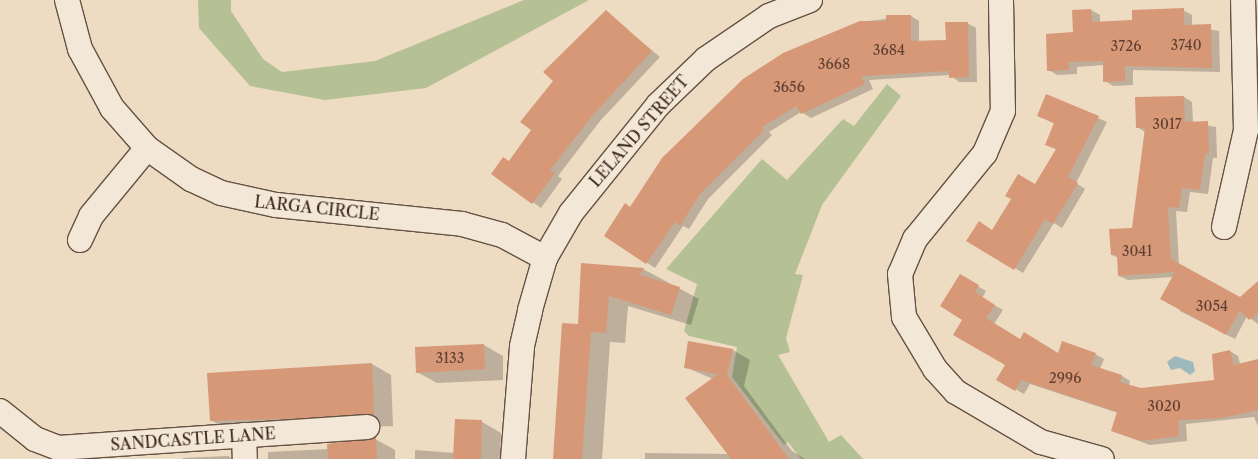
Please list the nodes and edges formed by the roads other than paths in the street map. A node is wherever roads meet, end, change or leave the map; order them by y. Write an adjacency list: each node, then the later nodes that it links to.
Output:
1 (67, 0): 5 (street, LARGA CIRCLE)
2 (810, 0): 8 (street, LELAND STREET)
3 (1001, 0): 15 (street)
4 (1244, 0): 6 (street)
5 (147, 148): 7 (street); 8 (street, LARGA CIRCLE)
6 (1224, 227)
7 (80, 240)
8 (545, 258): 14 (street, LELAND STREET)
9 (0, 411): 12 (street, SANDCASTLE LANE)
10 (367, 427): 11 (street, SANDCASTLE LANE)
11 (244, 435): 12 (street, SANDCASTLE LANE); 13 (street)
12 (90, 452)
13 (245, 459)
14 (512, 459)
15 (1102, 459)

